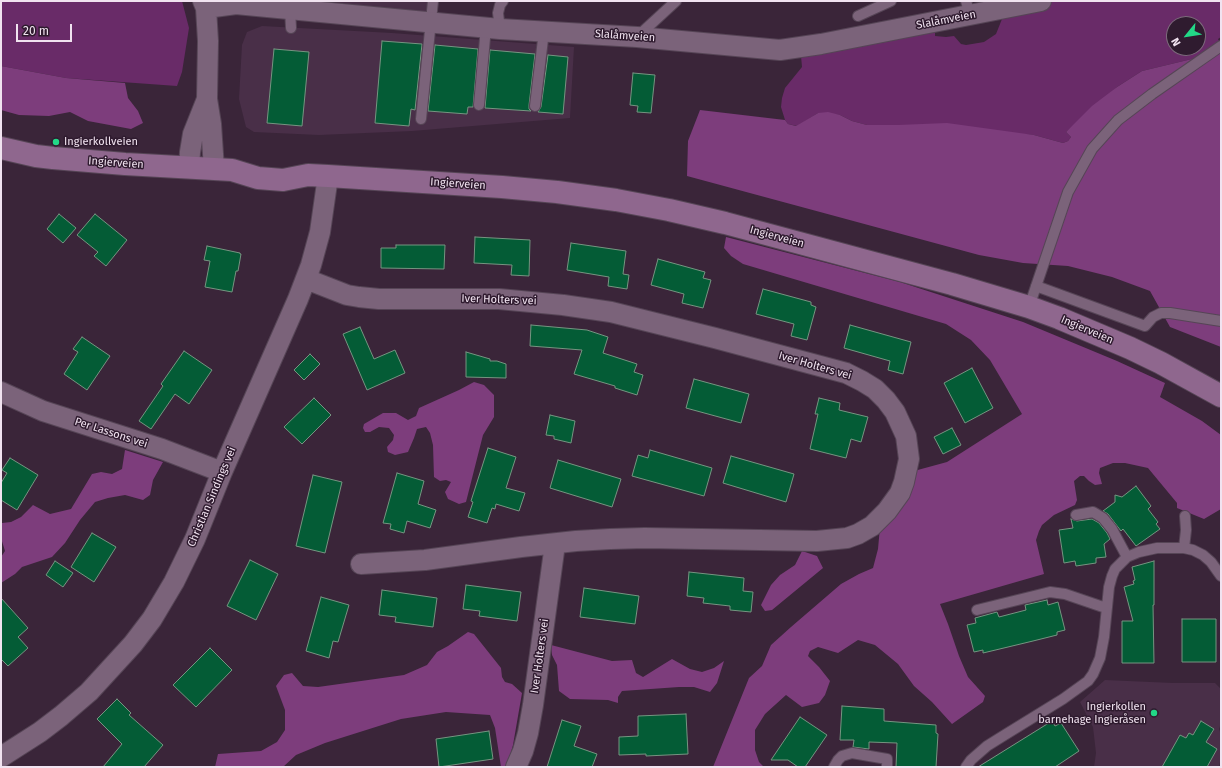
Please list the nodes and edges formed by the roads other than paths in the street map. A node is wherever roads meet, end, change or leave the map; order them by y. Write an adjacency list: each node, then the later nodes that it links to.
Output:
1 (433, 1): 11 (lane)
2 (503, 1): 12 (lane)
3 (676, 1): 14 (lane)
4 (891, 1): 10 (lane)
5 (1041, 1): 7 (street, Slalåmveien)
6 (269, 4): 8 (street, Slalåmveien); 11 (street, Slalåmveien)
7 (1009, 4): 9 (street, Slalåmveien)
8 (204, 5): 16 (street)
9 (968, 8): 14 (street, Slalåmveien)
10 (858, 16)
11 (431, 22): 12 (street, Slalåmveien); 19 (lane)
12 (493, 28): 13 (street, Slalåmveien); 17 (lane)
13 (544, 31): 14 (street, Slalåmveien); 18 (lane)
14 (637, 37)
15 (1221, 46): 25 (lane)
16 (207, 100): 21 (street); 22 (street)
17 (479, 105)
18 (535, 106)
19 (421, 119)
20 (1, 148): 21 (main road, Ingierveien)
21 (190, 167): 22 (main road, Ingierveien)
22 (223, 169): 23 (main road, Ingierveien)
23 (318, 175): 24 (street, Christian Sindings vei); 26 (main road, Ingierveien)
24 (306, 279): 30 (street, Christian Sindings vei); 33 (street, Iver Holters vei)
25 (1036, 286): 26 (lane); 27 (lane)
26 (1028, 307): 29 (main road, Ingierveien)
27 (1221, 321)
28 (1, 392): 30 (street, Per Lassons vei)
29 (1221, 396)
30 (222, 472): 40 (street, Christian Sindings vei)
31 (1076, 515): 35 (lane)
32 (1185, 516): 34 (lane)
33 (555, 544): 36 (street, Iver Holters vei); 41 (street, Iver Holters vei)
34 (1184, 548): 35 (lane); 37 (lane)
35 (1127, 558): 38 (lane)
36 (360, 564)
37 (1221, 576)
38 (1106, 608): 39 (lane); 44 (lane)
39 (977, 610)
40 (1, 757)
41 (516, 767)
42 (834, 767): 43 (lane)
43 (887, 767)
44 (966, 767)

